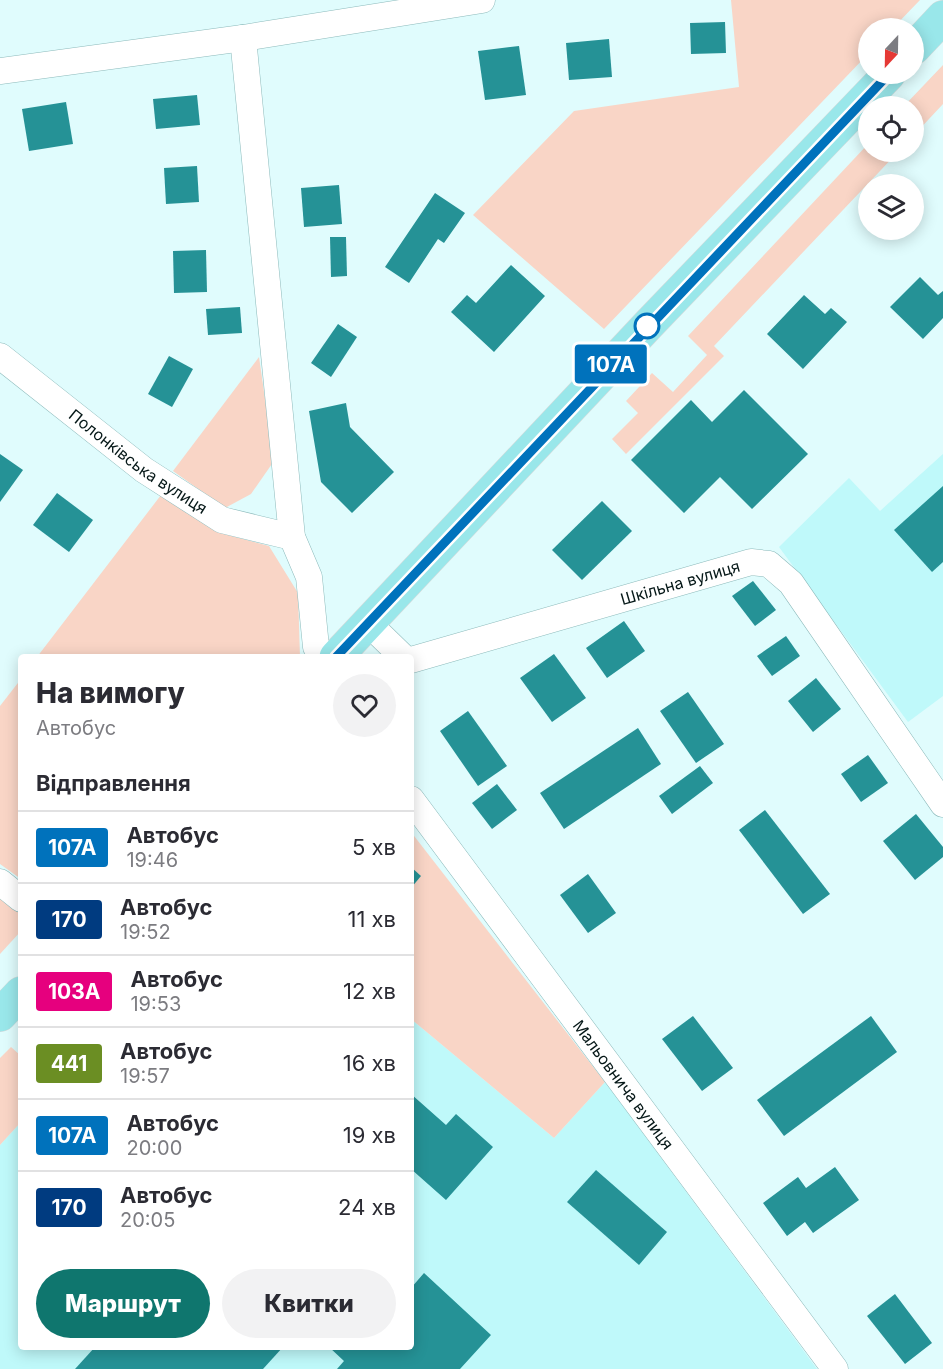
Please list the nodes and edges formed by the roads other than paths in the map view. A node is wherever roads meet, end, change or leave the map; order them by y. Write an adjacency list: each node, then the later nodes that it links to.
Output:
1 (482, 0): 2 (street)
2 (398, 6): 5 (street)
3 (943, 17): 4 (main road)
4 (924, 37)
5 (243, 38): 6 (street); 9 (street)
6 (0, 71)
7 (880, 84): 10 (main road)
8 (0, 356): 9 (street, Полонківська вулиця)
9 (292, 537): 11 (street)
10 (368, 623): 12 (main road); 13 (street)
11 (321, 654)
12 (339, 654)
13 (400, 654)
14 (414, 659): 16 (street, Шкільна вулиця)
15 (414, 803): 21 (street, Мальовнича вулиця)
16 (943, 804)
17 (0, 882): 18 (street)
18 (18, 897)
19 (18, 996): 20 (main road)
20 (0, 1015)
21 (835, 1369)

